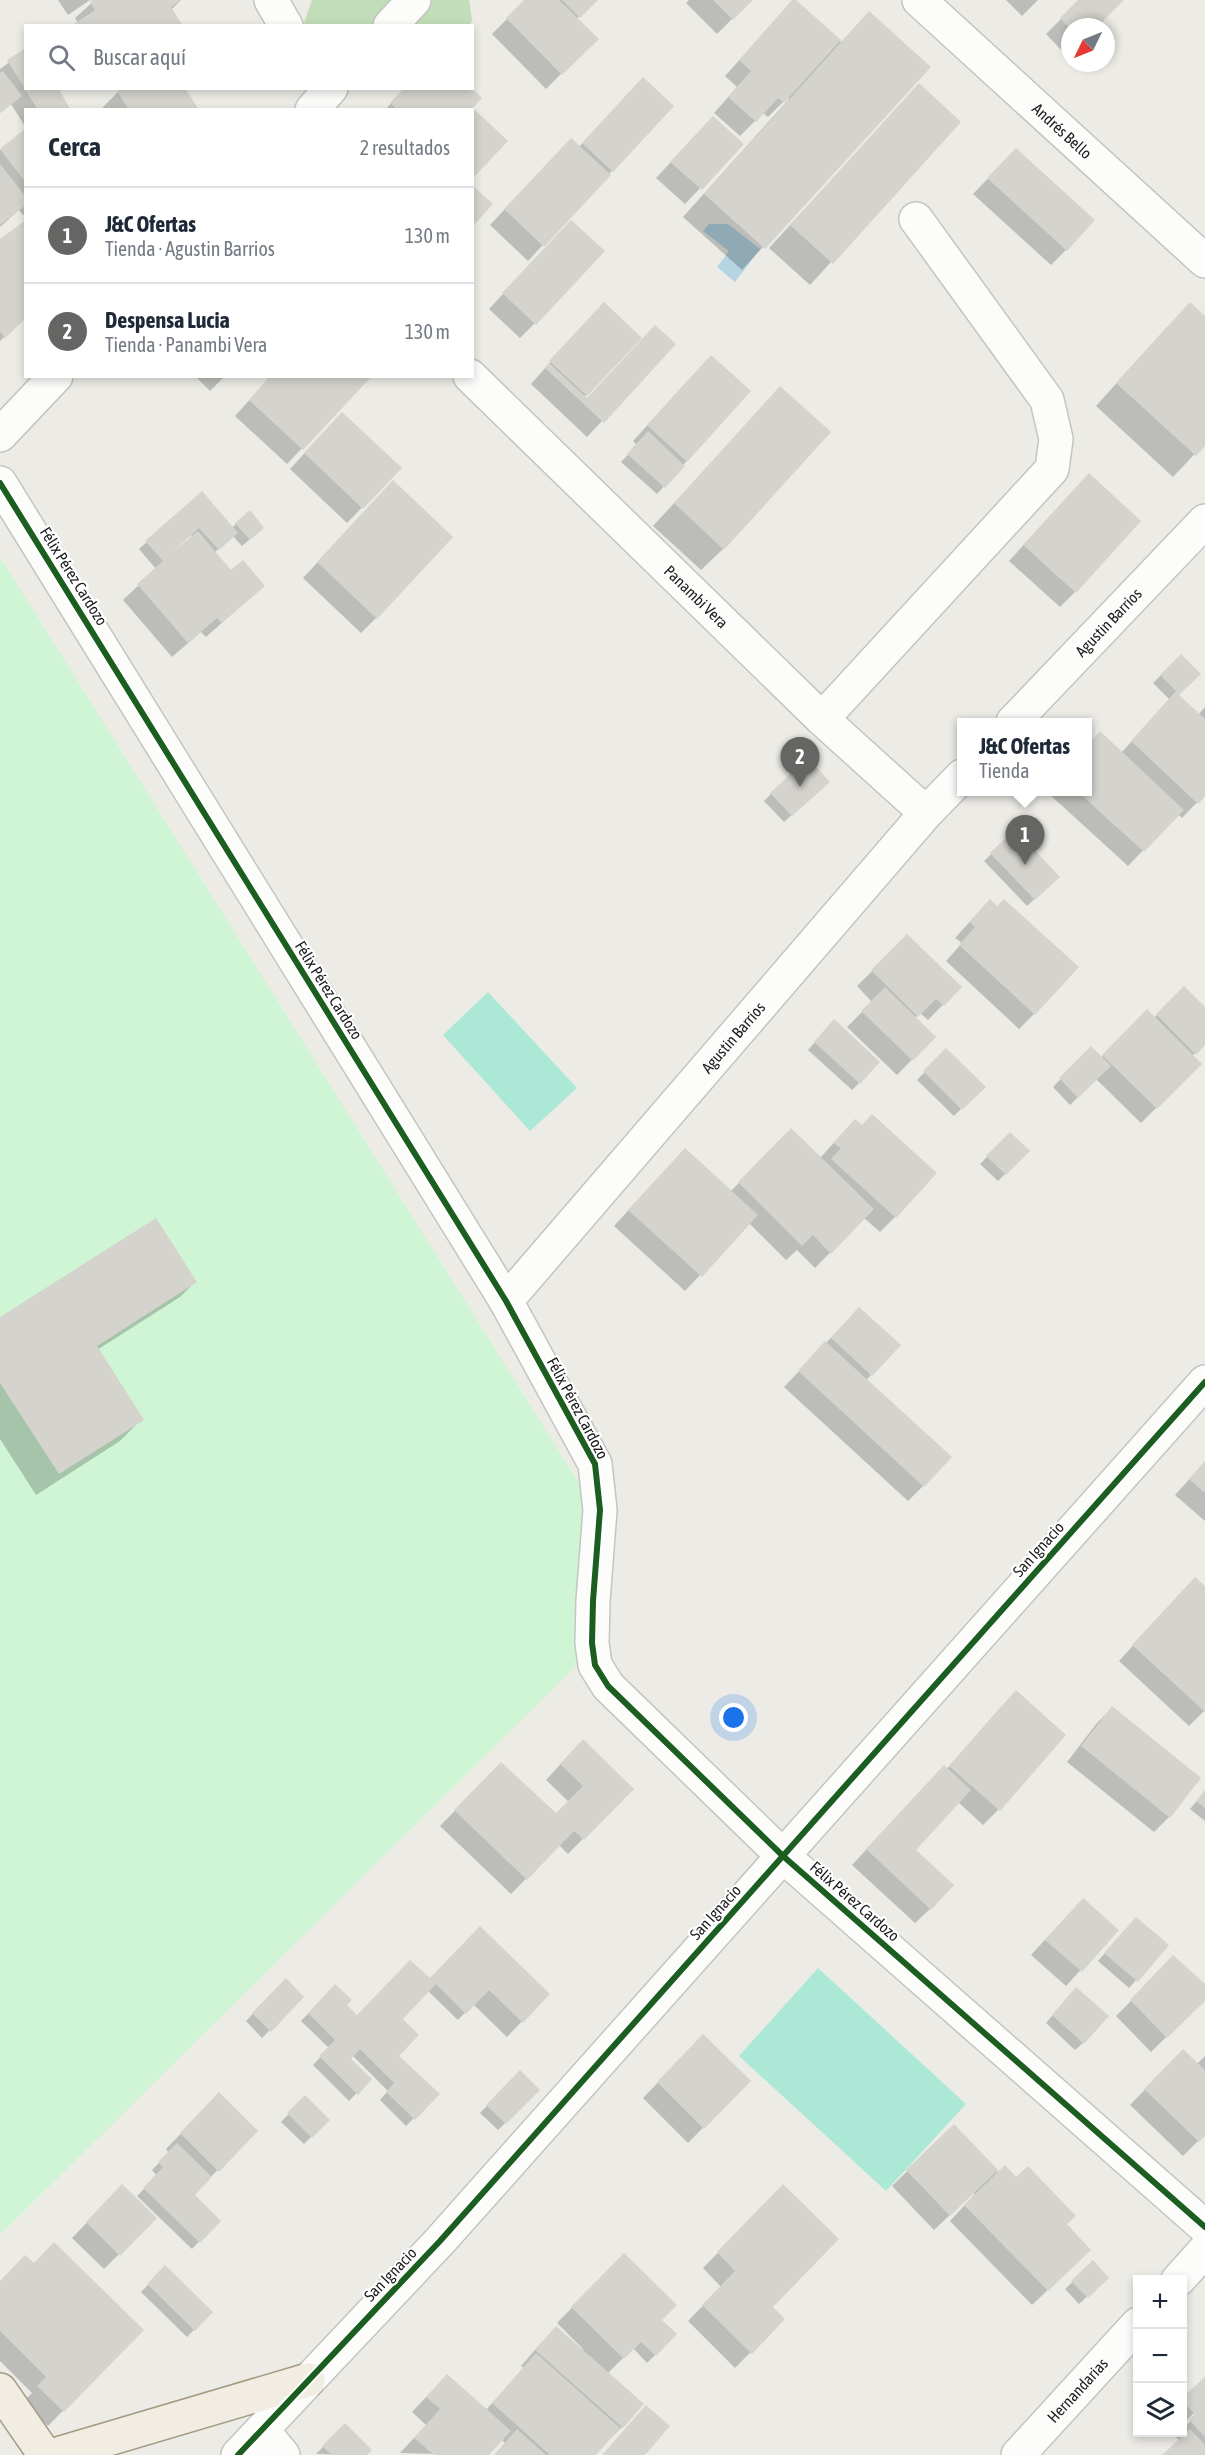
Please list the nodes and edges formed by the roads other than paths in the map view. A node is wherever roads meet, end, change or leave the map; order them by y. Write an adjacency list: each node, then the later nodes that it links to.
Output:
1 (271, 0): 4 (street)
2 (414, 0): 5 (street)
3 (919, 0): 7 (street, Andrés Bello)
4 (285, 24)
5 (392, 24)
6 (916, 219): 14 (street)
7 (1205, 261)
8 (54, 378): 10 (street)
9 (472, 378): 14 (street, Panambi Vera)
10 (0, 435)
11 (0, 483): 17 (street, Félix Pérez Cardozo)
12 (1205, 521): 13 (street, Agustin Barrios)
13 (1018, 718)
14 (822, 719): 16 (street, Panambi Vera)
15 (957, 781): 16 (street, Agustin Barrios)
16 (926, 813): 17 (street, Agustin Barrios)
17 (506, 1301): 19 (street, Félix Pérez Cardozo)
18 (1205, 1382): 19 (street, San Ignacio)
19 (783, 1856): 20 (street, Félix Pérez Cardozo); 24 (street, San Ignacio)
20 (1205, 2227)
21 (1205, 2250): 22 (street)
22 (1182, 2275)
23 (1133, 2328): 31 (street, Hernandarias)
24 (308, 2380): 26 (street, San Ignacio); 28 (main road)
25 (0, 2391): 27 (main road)
26 (262, 2430): 29 (street, San Ignacio); 30 (street)
27 (45, 2455)
28 (54, 2455)
29 (238, 2455)
30 (283, 2455)
31 (1018, 2455)

